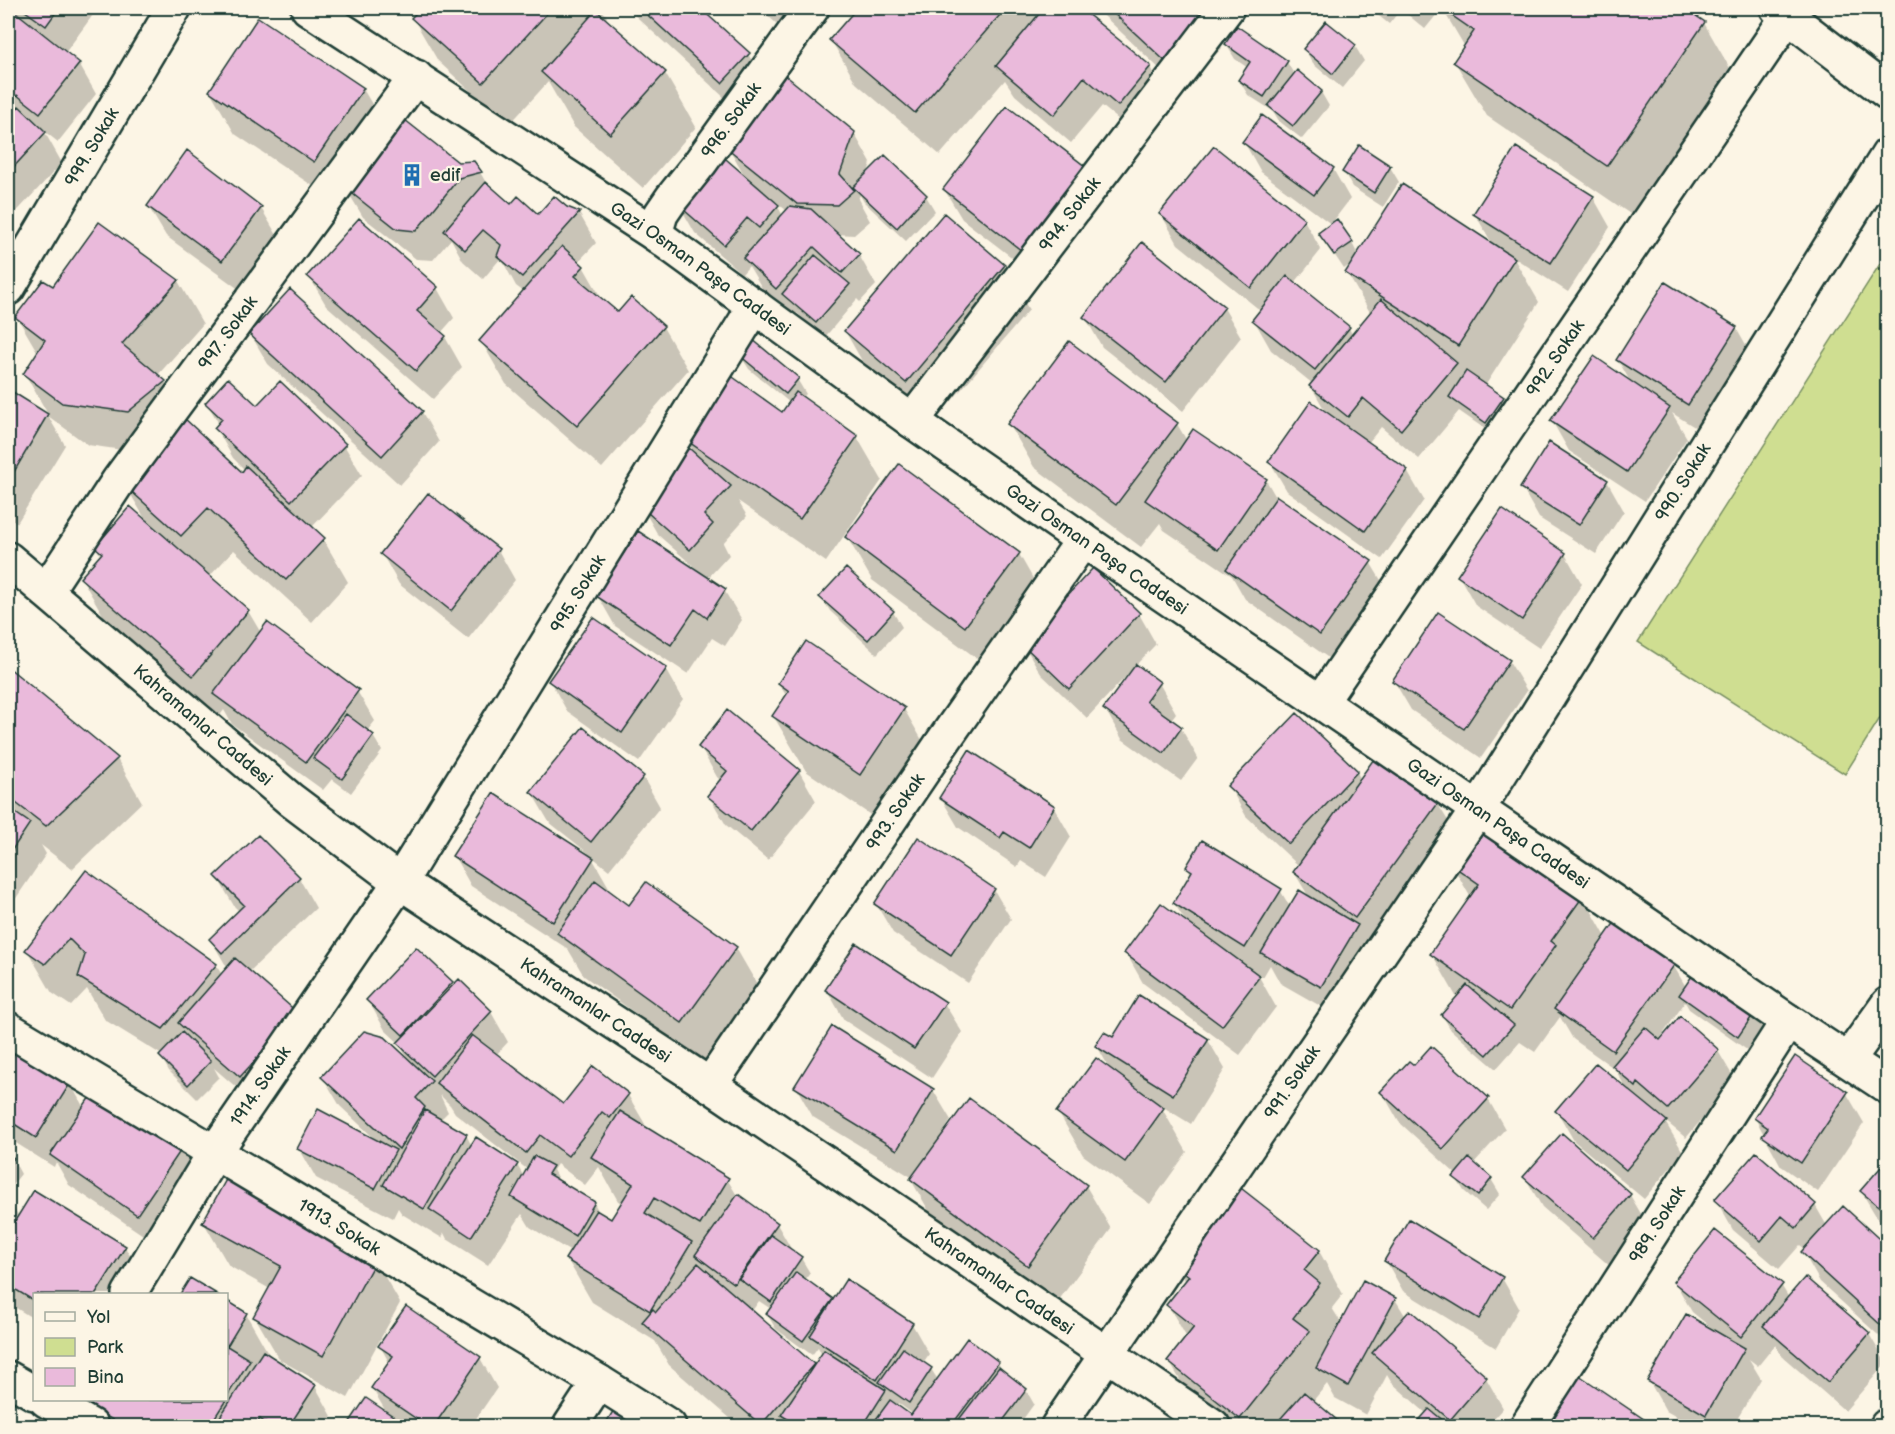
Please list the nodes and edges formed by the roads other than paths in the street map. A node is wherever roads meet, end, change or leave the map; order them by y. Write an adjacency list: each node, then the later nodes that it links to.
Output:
1 (174, 8): 10 (street, 999. Sokak)
2 (308, 8): 6 (street, Gazi Osman Paşa Caddesi)
3 (812, 8): 9 (street, 996. Sokak)
4 (1227, 8): 12 (street, 994. Sokak)
5 (1782, 12): 7 (street); 16 (street, 992. Sokak)
6 (416, 77): 9 (street, Gazi Osman Paşa Caddesi); 15 (street, 997. Sokak)
7 (1887, 93)
8 (1887, 155): 17 (street, 990. Sokak)
9 (655, 234): 11 (street, Gazi Osman Paşa Caddesi)
10 (8, 288)
11 (755, 306): 12 (street, Gazi Osman Paşa Caddesi); 18 (street, 995. Sokak)
12 (912, 421): 13 (street, Gazi Osman Paşa Caddesi)
13 (1083, 540): 16 (street, Gazi Osman Paşa Caddesi); 23 (street, 993. Sokak)
14 (8, 559): 15 (street, Kahramanlar Caddesi)
15 (46, 591): 18 (street, Kahramanlar Caddesi)
16 (1321, 702): 17 (street, Gazi Osman Paşa Caddesi)
17 (1478, 809): 20 (street, Gazi Osman Paşa Caddesi); 27 (street, 991. Sokak)
18 (400, 882): 23 (street, Kahramanlar Caddesi); 25 (street, 1914. Sokak)
19 (1887, 1004): 22 (street)
20 (1788, 1021): 22 (street, Gazi Osman Paşa Caddesi); 37 (street, 989. Sokak)
21 (8, 1029): 25 (street, 1913. Sokak)
22 (1848, 1060): 24 (street, Gazi Osman Paşa Caddesi)
23 (710, 1085): 27 (street, Kahramanlar Caddesi)
24 (1887, 1087)
25 (215, 1152): 26 (street, 1914. Sokak); 29 (street, 1913. Sokak)
26 (130, 1293)
27 (1107, 1356): 35 (street, 991. Sokak); 36 (street, Kahramanlar Caddesi)
28 (8, 1378): 30 (street)
29 (599, 1382): 33 (street); 34 (street, 1913. Sokak)
30 (33, 1394)
31 (51, 1405): 32 (street)
32 (91, 1426)
33 (570, 1426)
34 (669, 1426)
35 (1058, 1426)
36 (1213, 1426)
37 (1527, 1426)

